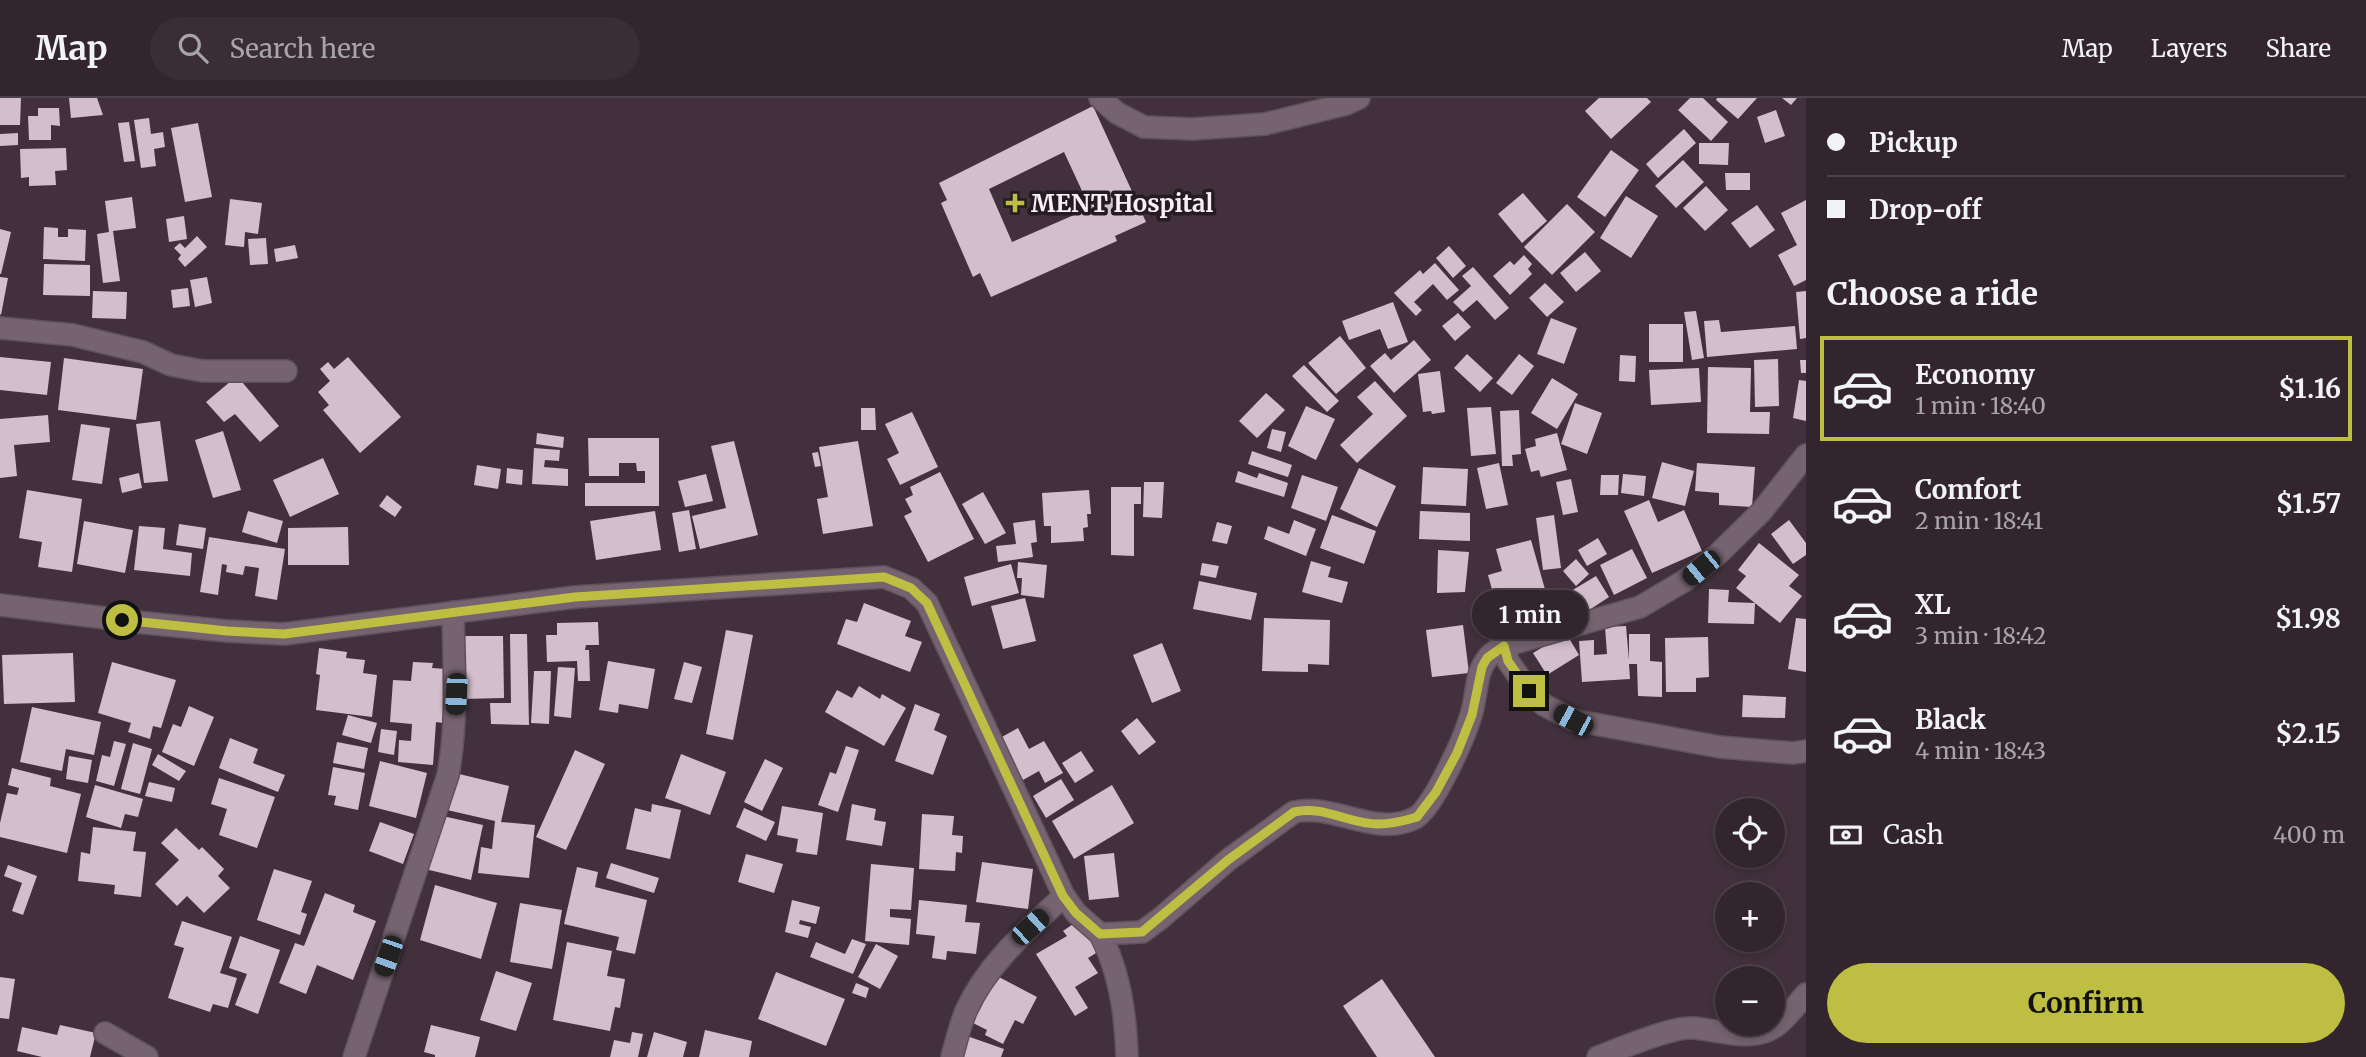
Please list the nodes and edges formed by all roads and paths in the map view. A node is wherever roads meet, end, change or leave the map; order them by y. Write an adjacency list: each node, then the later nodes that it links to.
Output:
1 (1100, 98): 2 (street)
2 (1359, 98)
3 (0, 328): 4 (street)
4 (286, 371)
5 (1806, 455): 8 (street)
6 (0, 604): 7 (street)
7 (453, 612): 10 (street); 15 (street)
8 (1504, 646): 9 (street); 11 (street)
9 (1806, 751)
10 (1063, 896): 11 (street); 16 (street)
11 (1100, 934): 17 (street)
12 (1806, 994): 18 (street)
13 (105, 1033): 14 (street)
14 (146, 1057)
15 (354, 1057)
16 (951, 1057)
17 (1127, 1057)
18 (1598, 1057)

